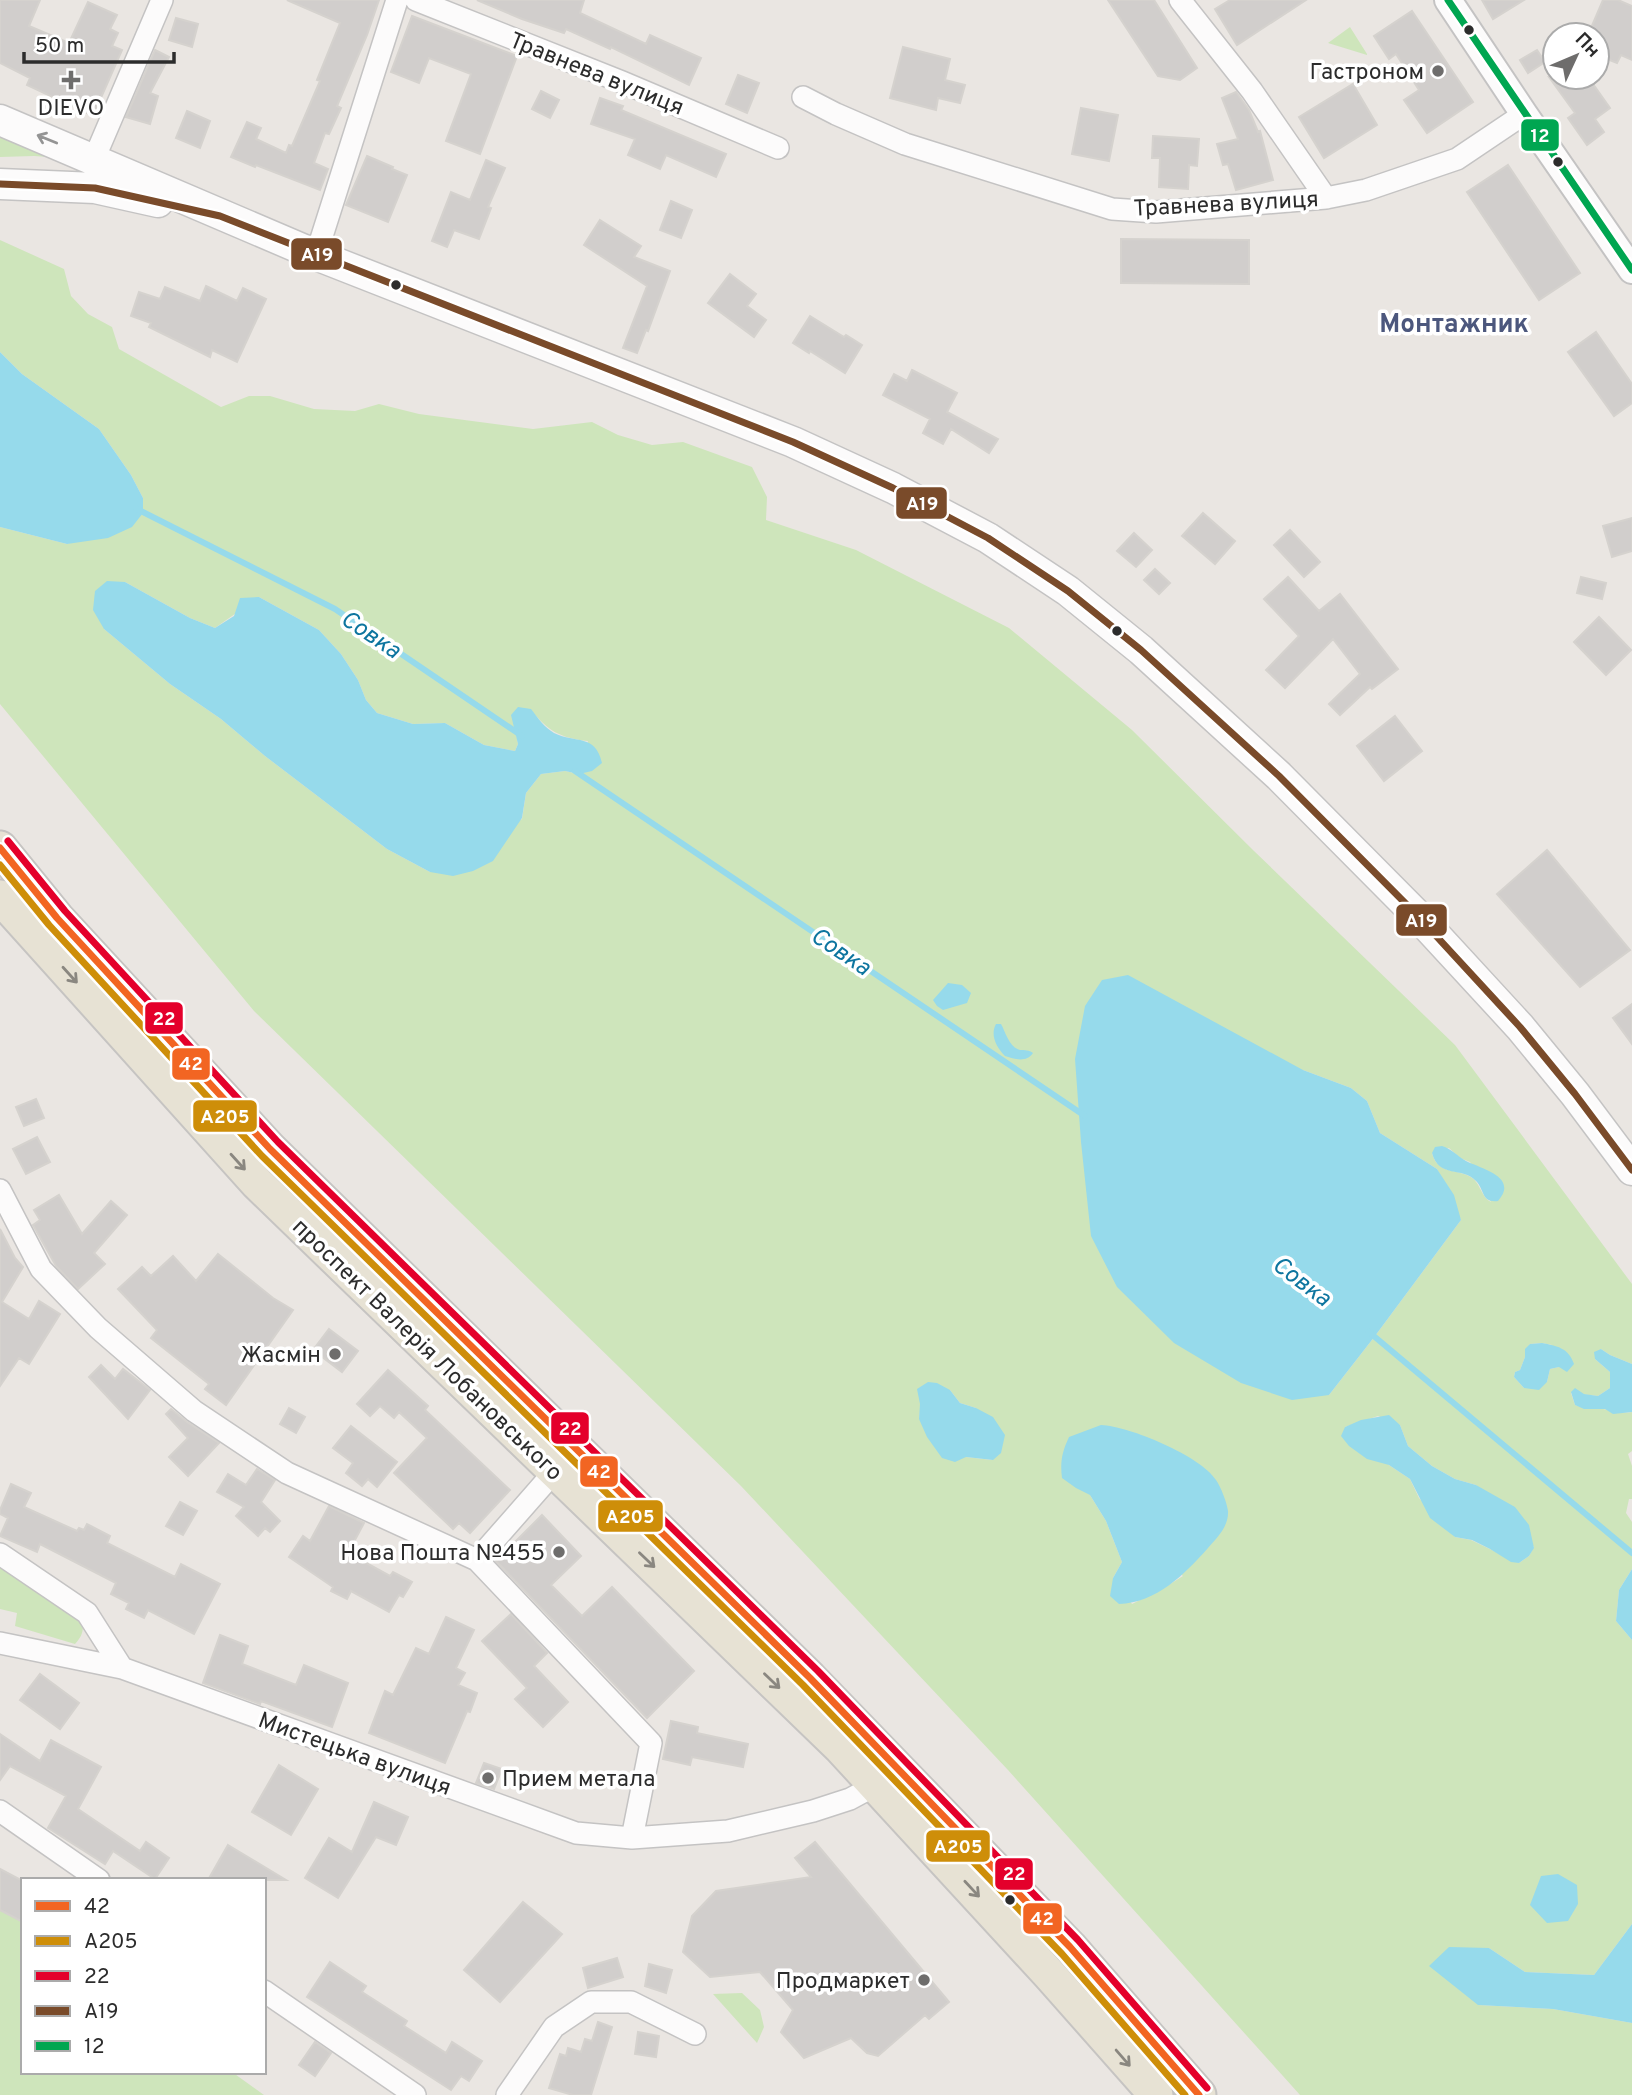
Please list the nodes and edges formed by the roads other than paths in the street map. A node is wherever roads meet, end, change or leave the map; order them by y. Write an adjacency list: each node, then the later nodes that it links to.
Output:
1 (162, 0): 10 (street)
2 (397, 0): 14 (street)
3 (416, 0): 9 (street, Травнева вулиця)
4 (1180, 0): 12 (street)
5 (1448, 0): 7 (street)
6 (803, 97): 12 (street, Травнева вулиця)
7 (1524, 114): 12 (street, Травнева вулиця); 15 (street)
8 (0, 120): 10 (main road, one-way to 8)
9 (778, 148)
10 (93, 159): 13 (main road)
11 (0, 184): 13 (main road)
12 (1326, 198)
13 (220, 216): 14 (main road)
14 (316, 255): 18 (main road)
15 (1632, 270)
16 (0, 848): 25 (main road, проспект Валерія Лобановського)
17 (0, 897): 20 (main road, проспект Валерія Лобановського, one-way to 20)
18 (1632, 1170)
19 (3, 1205): 22 (street)
20 (555, 1471): 22 (street); 25 (main road, проспект Валерія Лобановського, one-way to 25)
21 (0, 1554): 24 (street)
22 (477, 1560): 27 (street)
23 (0, 1643): 24 (street, Мистецька вулиця)
24 (122, 1668): 27 (street, Мистецька вулиця)
25 (886, 1775): 27 (street, Мистецька вулиця); 33 (main road, проспект Валерія Лобановського, one-way to 33); 34 (main road, проспект Валерія Лобановського)
26 (0, 1811): 28 (street)
27 (632, 1838)
28 (96, 1878)
29 (266, 1992): 31 (street)
30 (695, 2034): 32 (street)
31 (415, 2095)
32 (507, 2095)
33 (1156, 2095)
34 (1199, 2095)

